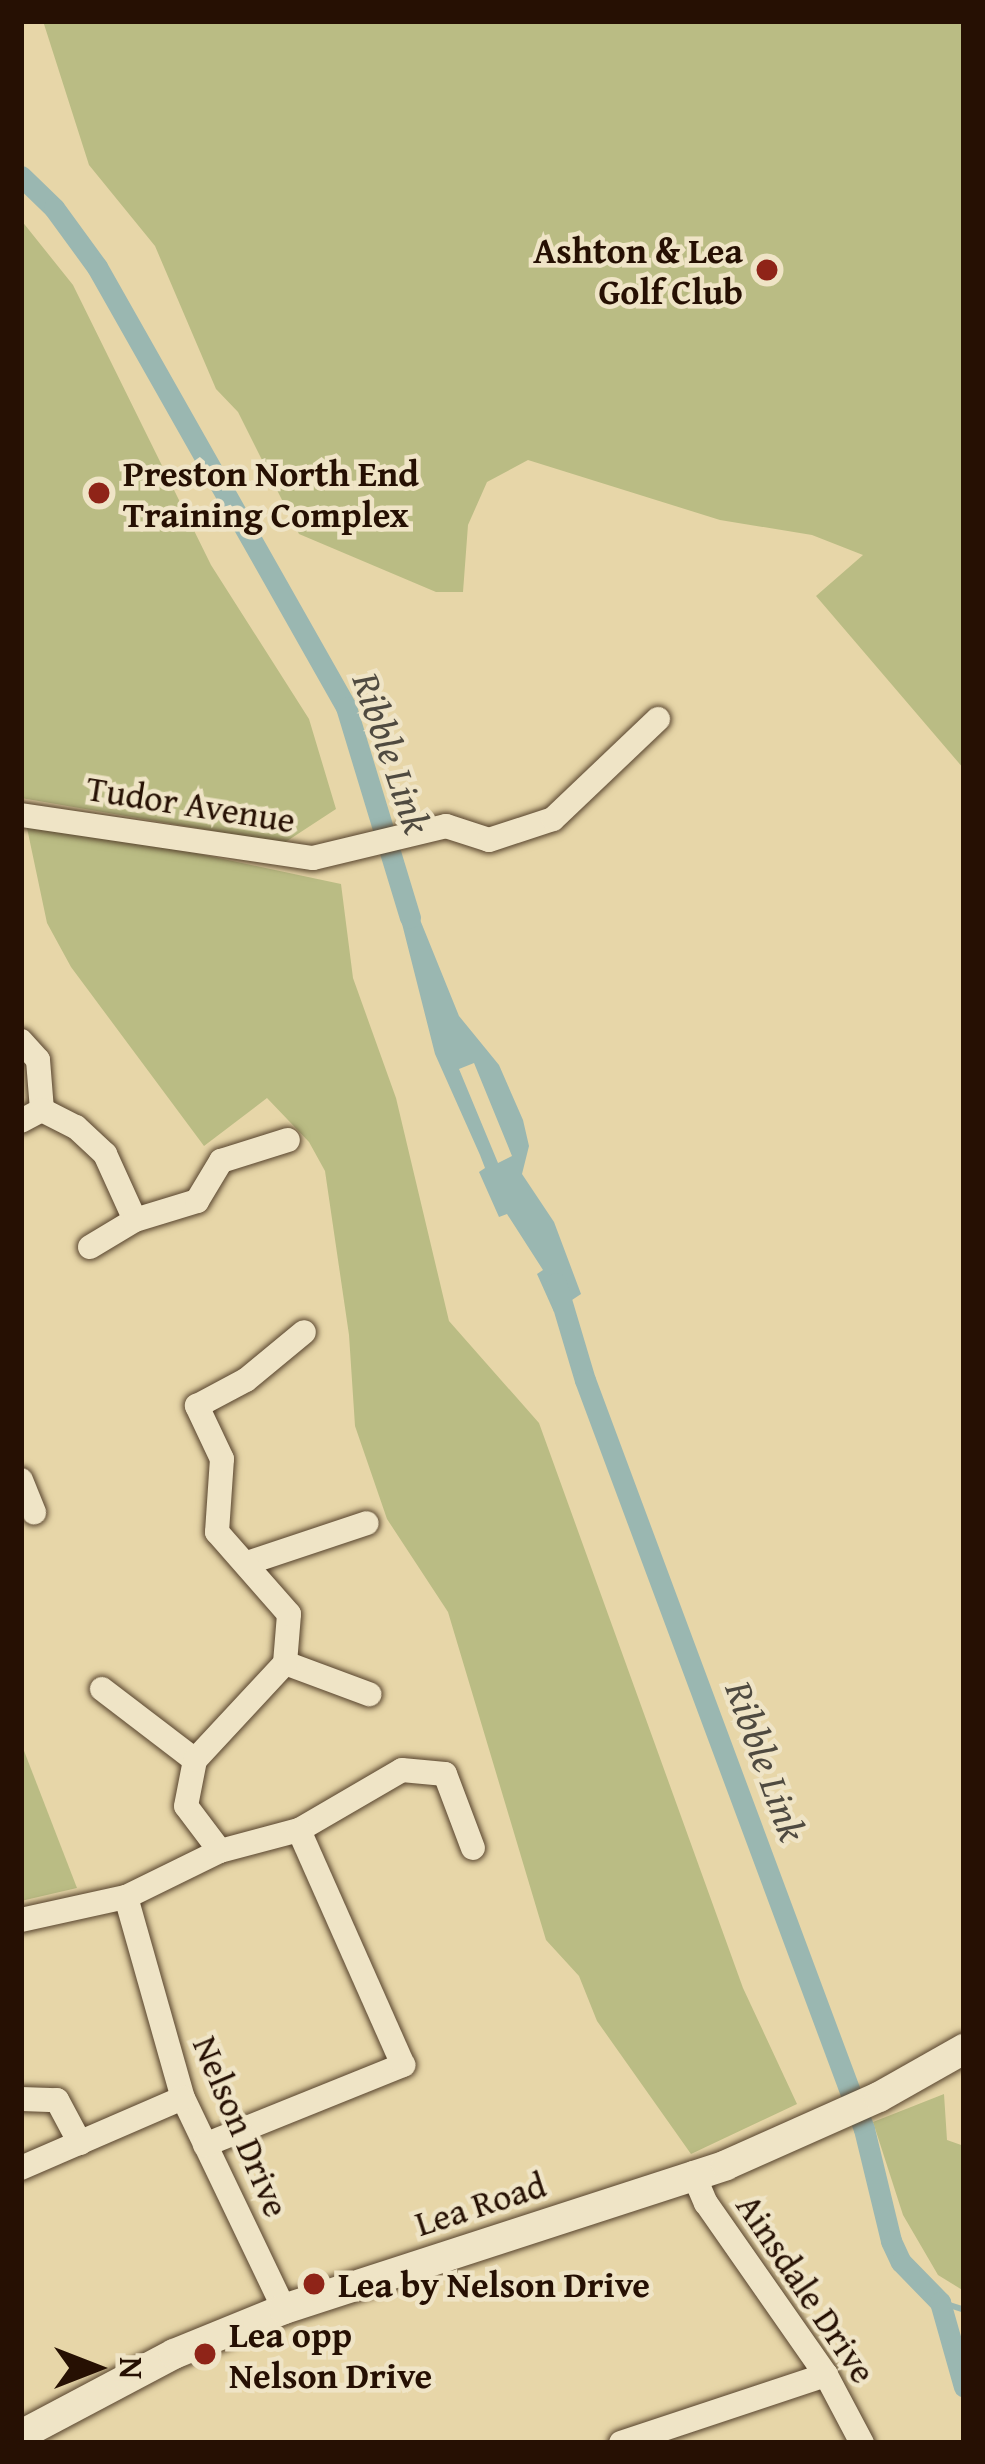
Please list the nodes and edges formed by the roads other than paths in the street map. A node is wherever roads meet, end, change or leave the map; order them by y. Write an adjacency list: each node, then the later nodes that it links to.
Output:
1 (658, 719): 2 (street, Tudor Avenue)
2 (21, 815)
3 (21, 1041): 4 (street)
4 (32, 1115): 6 (street)
5 (288, 1141): 6 (street)
6 (135, 1220): 7 (street)
7 (90, 1247)
8 (304, 1332): 12 (street)
9 (21, 1480): 10 (street)
10 (34, 1511)
11 (368, 1523): 12 (street)
12 (248, 1563): 13 (street)
13 (285, 1663): 15 (street); 16 (street)
14 (102, 1689): 16 (street)
15 (369, 1694)
16 (195, 1760): 19 (street)
17 (299, 1830): 18 (street); 19 (street); 26 (street)
18 (473, 1848)
19 (220, 1851): 20 (street)
20 (125, 1897): 21 (street); 23 (street, Nelson Drive)
21 (21, 1920)
22 (964, 2049): 28 (street, Lea Road)
23 (182, 2098): 25 (street); 26 (street, Nelson Drive)
24 (21, 2099): 25 (street)
25 (80, 2143): 27 (street)
26 (205, 2145): 29 (street, Nelson Drive)
27 (21, 2168)
28 (693, 2173): 29 (street, Lea Road); 30 (street, Ainsdale Drive)
29 (284, 2309): 31 (street, Lea Road)
30 (826, 2375): 32 (street); 34 (street, Ainsdale Drive)
31 (21, 2435)
32 (663, 2436): 33 (street)
33 (622, 2443)
34 (862, 2443)

